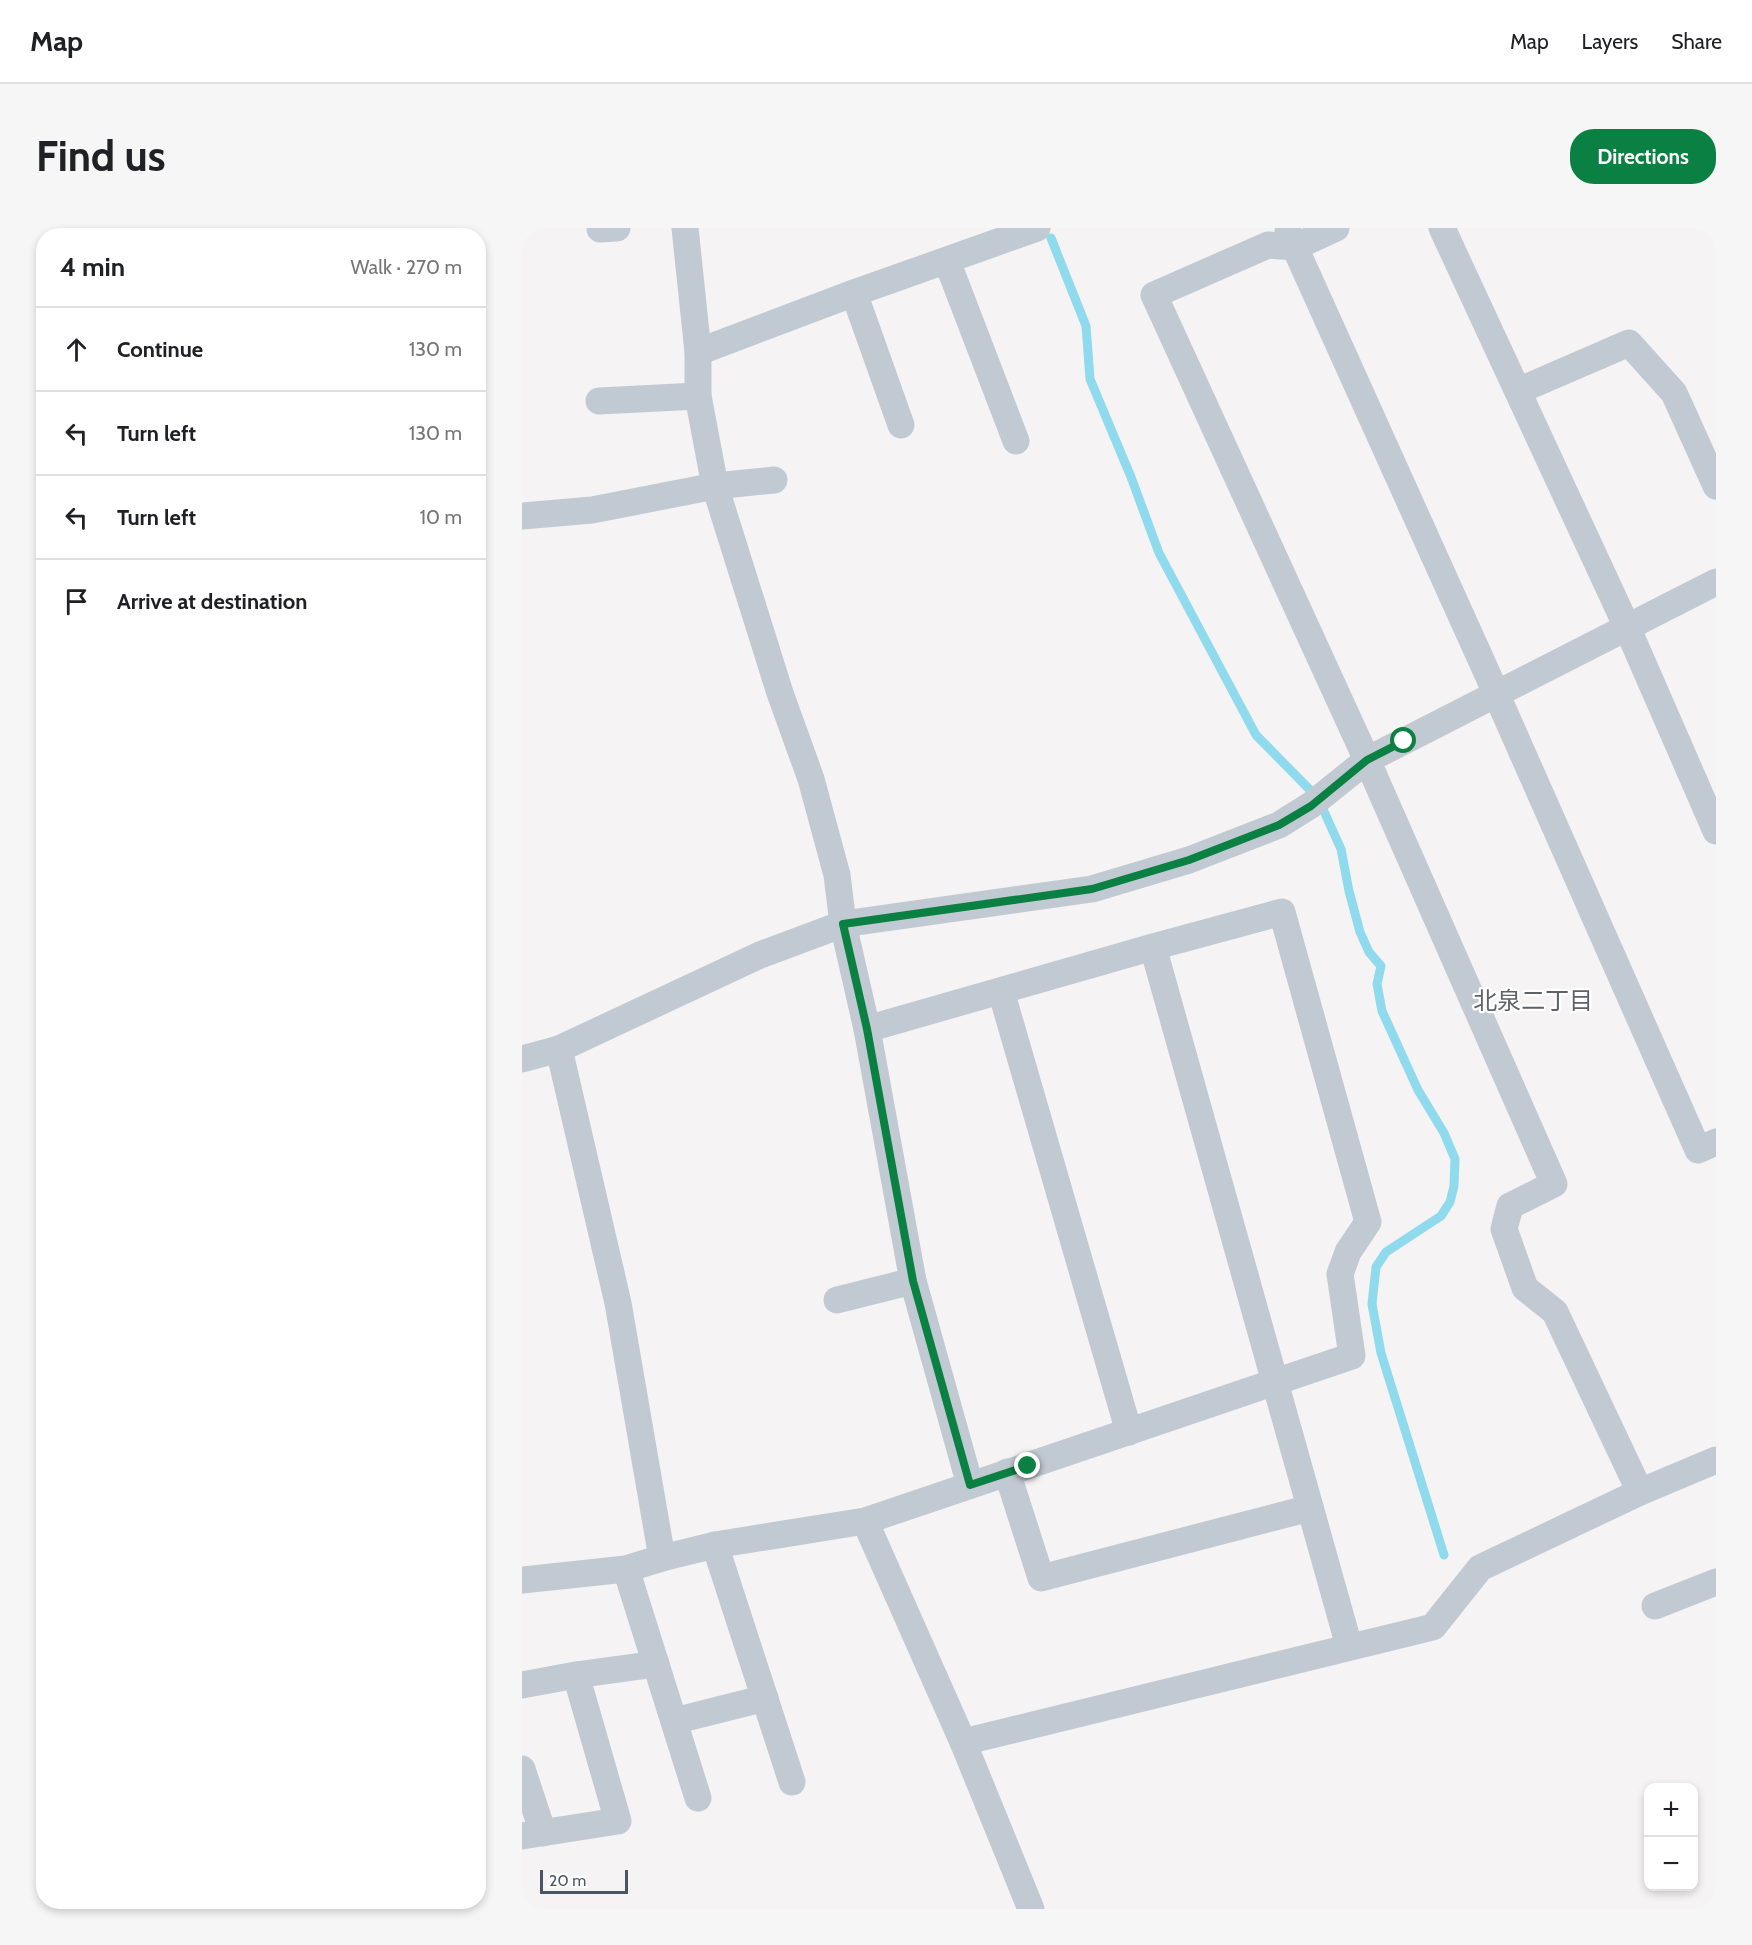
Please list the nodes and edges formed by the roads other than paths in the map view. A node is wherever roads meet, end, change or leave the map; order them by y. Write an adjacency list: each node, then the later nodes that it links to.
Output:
1 (685, 228): 8 (street)
2 (1037, 228): 6 (street)
3 (1336, 228): 5 (street)
4 (1442, 228): 9 (street)
5 (1291, 237): 20 (street); 21 (street)
6 (947, 261): 7 (street); 13 (street)
7 (854, 293): 8 (street); 12 (street)
8 (698, 352): 10 (street)
9 (1518, 391): 16 (street); 19 (street)
10 (698, 396): 11 (street); 15 (street)
11 (598, 401)
12 (901, 424)
13 (1016, 441)
14 (774, 480): 15 (street)
15 (715, 486): 17 (street); 23 (street)
16 (1716, 486)
17 (522, 516)
18 (1716, 582): 19 (street)
19 (1627, 627): 20 (street); 22 (street)
20 (1496, 693): 21 (street); 29 (street)
21 (1367, 760): 23 (street); 37 (street)
22 (1716, 831)
23 (843, 924): 26 (street); 27 (street)
24 (1153, 947): 25 (street); 32 (street); 32 (street)
25 (1001, 991): 26 (street); 33 (street)
26 (867, 1029): 30 (street)
27 (559, 1049): 28 (street); 41 (street)
28 (522, 1059)
29 (1716, 1142)
30 (913, 1281): 31 (street); 36 (street)
31 (837, 1300)
32 (1275, 1383): 33 (street); 38 (street)
33 (1129, 1432): 35 (street)
34 (1716, 1460): 37 (street)
35 (1007, 1472): 36 (street); 38 (street)
36 (970, 1485): 39 (street)
37 (1640, 1492): 46 (street)
38 (1310, 1508): 46 (street)
39 (865, 1521): 40 (street); 52 (street)
40 (715, 1545): 41 (street); 50 (street)
41 (662, 1558): 42 (street)
42 (626, 1569): 43 (street); 47 (street)
43 (522, 1580)
44 (1716, 1582): 45 (street)
45 (1655, 1606)
46 (1349, 1646): 52 (street)
47 (656, 1664): 48 (street); 51 (street)
48 (576, 1675): 49 (street); 56 (street)
49 (522, 1685)
50 (765, 1698): 51 (street); 54 (street)
51 (674, 1720): 55 (street)
52 (963, 1742): 57 (street)
53 (522, 1769): 56 (street)
54 (792, 1782)
55 (698, 1798)
56 (532, 1835)
57 (1031, 1909)

